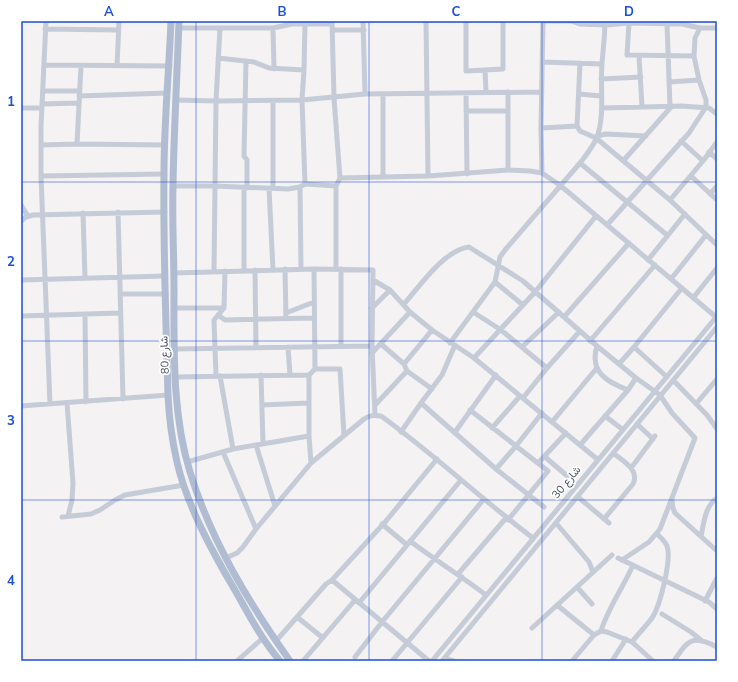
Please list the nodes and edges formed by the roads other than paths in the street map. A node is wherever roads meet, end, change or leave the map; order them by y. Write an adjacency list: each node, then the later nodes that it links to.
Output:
1 (46, 21): 24 (street)
2 (119, 21): 25 (street)
3 (171, 21): 39 (main road, شارع 80)
4 (363, 21): 27 (street)
5 (426, 21): 52 (street)
6 (466, 21): 42 (street)
7 (503, 21): 42 (street)
8 (543, 21): 12 (street); 33 (street)
9 (711, 21): 22 (street)
10 (332, 22): 16 (street); 26 (street)
11 (651, 22): 17 (street); 18 (street)
12 (605, 23): 17 (street); 35 (street)
13 (682, 23): 18 (street); 21 (street)
14 (179, 24): 19 (street); 60 (main road, شارع 80)
15 (280, 24): 16 (street); 20 (street)
16 (305, 24): 41 (street)
17 (629, 24): 29 (street)
18 (667, 24): 28 (street)
19 (220, 28): 20 (street); 31 (street)
20 (273, 28): 40 (street)
21 (700, 28): 22 (street); 30 (street)
22 (711, 28): 23 (street)
23 (717, 28)
24 (45, 29): 25 (street); 36 (street)
25 (118, 30): 38 (street)
26 (333, 30): 27 (street); 59 (street)
27 (364, 30): 55 (street)
28 (668, 55): 29 (street); 30 (street); 46 (street)
29 (639, 56): 43 (street)
30 (694, 56): 45 (street)
31 (218, 58): 32 (street); 63 (street)
32 (246, 61): 40 (street); 61 (street)
33 (542, 62): 34 (street); 50 (street)
34 (580, 62): 35 (street); 57 (street)
35 (602, 64): 44 (street)
36 (44, 66): 37 (street); 47 (street)
37 (80, 66): 38 (street); 54 (street)
38 (117, 66): 39 (street)
39 (170, 66): 51 (main road, شارع 80)
40 (274, 69): 41 (street)
41 (304, 70): 62 (street)
42 (485, 70): 48 (street)
43 (641, 77): 44 (street); 67 (street)
44 (601, 79): 58 (street)
45 (699, 80): 46 (street); 69 (street)
46 (669, 82): 68 (street)
47 (43, 91): 54 (street); 66 (street)
48 (486, 92): 49 (street); 53 (street)
49 (508, 92): 50 (street); 73 (street)
50 (542, 92): 76 (street)
51 (167, 93): 54 (street); 83 (main road, شارع 80)
52 (426, 93): 53 (street); 56 (street); 95 (street)
53 (466, 93): 72 (street)
54 (79, 94): 65 (street)
55 (365, 94): 56 (street); 59 (street)
56 (383, 94): 94 (street)
57 (579, 94): 58 (street); 75 (street)
58 (601, 96): 71 (street)
59 (334, 98): 62 (street); 97 (street)
60 (176, 100): 63 (street); 100 (main road, شارع 80)
61 (245, 100): 63 (street); 64 (street); 105 (street)
62 (302, 100): 64 (street); 99 (street)
63 (216, 101): 101 (street)
64 (273, 101): 106 (street)
65 (79, 104): 66 (street); 81 (street)
66 (42, 106): 70 (street); 82 (street)
67 (642, 106): 68 (street); 71 (street)
68 (671, 106): 69 (street); 77 (street)
69 (706, 107): 74 (street); 79 (street)
70 (21, 108)
71 (602, 108): 78 (street)
72 (466, 111): 73 (street); 92 (street)
73 (507, 111): 89 (street)
74 (717, 114)
75 (577, 126): 76 (street); 78 (street)
76 (541, 128): 90 (street)
77 (646, 136): 78 (street); 86 (street)
78 (597, 137): 86 (street); 88 (street)
79 (681, 141): 87 (street); 98 (street)
80 (717, 142): 84 (street)
81 (77, 144): 82 (street); 83 (street)
82 (41, 145): 93 (street)
83 (165, 145): 91 (main road, شارع 80)
84 (709, 152): 85 (street); 87 (street)
85 (717, 160)
86 (624, 161): 98 (street)
87 (703, 161): 96 (street)
88 (580, 163): 103 (street); 112 (street)
89 (508, 170): 90 (street); 92 (street)
90 (542, 173): 103 (street)
91 (164, 174): 93 (street); 111 (main road, شارع 80)
92 (467, 174): 95 (street)
93 (41, 176): 118 (street)
94 (383, 176): 95 (street); 97 (street)
95 (428, 176)
96 (691, 176): 107 (street); 109 (street)
97 (340, 178): 102 (street)
98 (646, 180): 109 (street); 112 (street)
99 (302, 185): 102 (street); 106 (street); 133 (street)
100 (173, 186): 101 (street); 108 (main road, شارع 80)
101 (214, 186): 105 (street); 140 (street)
102 (336, 186): 135 (street)
103 (561, 186): 120 (street); 130 (street)
104 (717, 186): 107 (street)
105 (246, 187): 106 (street); 136 (street)
106 (271, 188): 138 (street)
107 (710, 194): 110 (street)
108 (173, 200): 111 (main road); 123 (main road, شارع 80)
109 (670, 200): 117 (street)
110 (717, 200)
111 (165, 201): 115 (main road, شارع 80)
112 (627, 202): 124 (street); 126 (street)
113 (21, 205): 119 (street)
114 (118, 212): 115 (street); 116 (street); 144 (street)
115 (165, 212): 122 (main road, شارع 80)
116 (83, 213): 118 (street); 145 (street)
117 (685, 214): 125 (street); 126 (street)
118 (42, 215): 119 (street); 146 (street)
119 (28, 216): 121 (street)
120 (596, 216): 124 (street); 153 (street)
121 (21, 221)
122 (165, 222): 123 (main road); 143 (main road, شارع 80)
123 (173, 222): 142 (main road, شارع 80)
124 (607, 225): 127 (street)
125 (706, 235): 128 (street); 147 (street)
126 (667, 236): 129 (street)
127 (629, 243): 129 (street); 172 (street)
128 (717, 245)
129 (648, 260): 131 (street)
130 (498, 265): 150 (street); 153 (street); 158 (street)
131 (655, 265): 147 (street); 181 (street)
132 (717, 268): 156 (street)
133 (302, 269): 134 (street); 139 (street)
134 (314, 269): 135 (street); 157 (street)
135 (339, 269): 149 (street); 186 (street)
136 (244, 270): 137 (street); 141 (street)
137 (255, 270): 138 (street); 176 (street)
138 (273, 270): 139 (street)
139 (285, 270): 163 (street)
140 (214, 271): 141 (street); 142 (street)
141 (225, 271): 161 (street)
142 (174, 273): 160 (main road, شارع 80)
143 (165, 276): 144 (street); 155 (main road, شارع 80)
144 (120, 277): 145 (street); 154 (street)
145 (85, 278): 146 (street)
146 (46, 279): 148 (street); 169 (street)
147 (671, 279): 151 (street)
148 (21, 280)
149 (372, 280): 152 (street); 162 (street)
150 (495, 282): 159 (street); 165 (street)
151 (682, 288): 156 (street); 191 (street)
152 (390, 290): 158 (street); 162 (street)
153 (535, 292): 159 (street); 166 (street)
154 (120, 294): 155 (street); 167 (street)
155 (166, 294): 218 (main road, شارع 80)
156 (693, 298): 173 (street)
157 (314, 302): 163 (street); 175 (street)
158 (404, 304): 164 (street)
159 (523, 305): 179 (street)
160 (174, 308): 161 (street); 193 (main road, شارع 80)
161 (224, 308): 170 (street)
162 (372, 308): 187 (street)
163 (286, 312): 174 (street)
164 (410, 312): 178 (street); 182 (street)
165 (473, 312): 179 (street); 183 (street)
166 (559, 312): 172 (street); 190 (street)
167 (120, 313): 168 (street); 220 (street)
168 (85, 314): 169 (street); 221 (street)
169 (47, 315): 171 (street); 225 (street)
170 (218, 315): 176 (street); 192 (street)
171 (21, 316)
172 (564, 317): 180 (street)
173 (716, 317): 207 (street, شارع 30)
174 (286, 318): 175 (street); 176 (street)
175 (314, 318): 185 (street)
176 (255, 319): 189 (street)
177 (717, 327): 210 (street, شارع 30)
178 (432, 330): 183 (street); 196 (street)
179 (501, 330): 190 (street); 195 (street)
180 (580, 331): 181 (street); 198 (street)
181 (590, 341): 188 (street)
182 (381, 344): 194 (street); 196 (street)
183 (452, 344): 195 (street); 214 (street)
184 (288, 346): 185 (street); 189 (street); 203 (street)
185 (314, 346): 186 (street); 199 (street)
186 (341, 346): 187 (street)
187 (372, 346): 194 (street)
188 (597, 346): 197 (street); 200 (street)
189 (256, 347): 192 (street)
190 (522, 347): 198 (street)
191 (634, 347): 197 (street); 207 (street)
192 (214, 348): 193 (street); 206 (street)
193 (175, 349): 208 (main road, شارع 80)
194 (372, 353): 228 (street)
195 (474, 358): 205 (street)
196 (404, 364): 201 (street)
197 (619, 364): 209 (street)
198 (547, 368): 219 (street)
199 (314, 369): 204 (street); 242 (street)
200 (596, 369): 215 (street); 234 (street)
201 (407, 371): 214 (street); 228 (street)
202 (261, 375): 203 (street); 206 (street); 227 (street)
203 (290, 375): 204 (street)
204 (309, 375): 224 (street)
205 (496, 375): 219 (street); 230 (street)
206 (218, 376): 208 (street); 248 (street)
207 (667, 376): 211 (street, شارع 30)
208 (176, 377): 254 (main road, شارع 80)
209 (636, 378): 215 (street); 216 (street)
210 (673, 380): 213 (street, شارع 30); 226 (street)
211 (662, 383): 213 (street); 216 (street, شارع 30)
212 (716, 383): 226 (street)
213 (667, 387): 217 (street, شارع 30)
214 (432, 389): 222 (street)
215 (628, 390): 233 (street)
216 (655, 391): 217 (street); 237 (street, شارع 30)
217 (660, 395): 235 (street, شارع 30); 264 (street)
218 (168, 396): 220 (street); 261 (main road, شارع 80)
219 (522, 397): 231 (street); 236 (street)
220 (123, 399): 221 (street)
221 (86, 402): 223 (street)
222 (421, 402): 239 (street); 240 (street)
223 (67, 403): 225 (street); 261 (street)
224 (308, 403): 227 (street); 243 (street)
225 (50, 404): 229 (street)
226 (696, 404): 238 (street)
227 (262, 405): 244 (street)
228 (375, 405): 232 (street)
229 (21, 406)
230 (470, 410): 236 (street); 240 (street)
231 (542, 413): 234 (street); 247 (street)
232 (375, 415): 239 (street); 242 (street)
233 (605, 416): 237 (street); 246 (street)
234 (552, 422): 241 (street)
235 (637, 424): 250 (street, شارع 30); 257 (street)
236 (492, 428): 247 (street)
237 (622, 429): 253 (street, شارع 30)
238 (717, 429)
239 (401, 432): 252 (street)
240 (455, 432): 258 (street)
241 (566, 433): 246 (street); 251 (street)
242 (344, 435): 255 (street)
243 (309, 436): 244 (street); 255 (street)
244 (263, 444): 245 (street)
245 (256, 445): 248 (street); 267 (street)
246 (580, 445): 253 (street)
247 (516, 446): 256 (street); 258 (street)
248 (233, 449): 249 (street)
249 (223, 452): 254 (street); 274 (street)
250 (613, 453): 257 (street); 263 (street, شارع 30)
251 (545, 457): 256 (street); 260 (street)
252 (437, 459): 259 (street); 273 (street)
253 (597, 459): 277 (street, شارع 30)
254 (187, 462): 282 (main road, شارع 80)
255 (310, 463): 267 (street)
256 (538, 464): 262 (street)
257 (631, 468): 270 (street)
258 (496, 469): 262 (street)
259 (461, 480): 266 (street); 278 (street)
260 (572, 480)
261 (184, 485): 306 (main road, شارع 80)
262 (529, 495): 268 (street); 269 (street)
263 (578, 497): 270 (street); 271 (street, شارع 30)
264 (672, 497): 275 (street); 276 (street)
265 (717, 498): 276 (street)
266 (484, 499): 269 (street); 283 (street)
267 (275, 506): 274 (street)
268 (544, 507)
269 (507, 519): 277 (street); 289 (street)
270 (604, 519): 272 (street)
271 (556, 523): 284 (street, شارع 30); 288 (street)
272 (609, 523)
273 (382, 524): 278 (street); 291 (street)
274 (256, 529): 282 (street)
275 (657, 534): 286 (street); 292 (street)
276 (701, 536): 279 (street)
277 (533, 538): 281 (street, شارع 30)
278 (409, 543): 283 (street); 295 (street)
279 (717, 551)
280 (612, 555): 288 (street)
281 (517, 557): 284 (street); 285 (street, شارع 30)
282 (226, 558): 310 (main road, شارع 80)
283 (434, 560): 289 (street); 302 (street)
284 (524, 562): 287 (street, شارع 30)
285 (510, 565): 287 (street); 294 (street, شارع 30)
286 (632, 565): 292 (street); 304 (street)
287 (517, 570): 314 (street, شارع 30)
288 (593, 572): 293 (street)
289 (460, 576): 294 (street); 311 (street)
290 (717, 578): 296 (street)
291 (332, 580): 295 (street); 301 (street)
292 (664, 581): 296 (street); 308 (street)
293 (577, 587): 297 (street); 298 (street)
294 (486, 595): 320 (street, شارع 30)
295 (357, 601): 302 (street); 307 (street)
296 (705, 601): 299 (street)
297 (592, 604)
298 (557, 605): 303 (street); 305 (street)
299 (717, 609)
300 (662, 614): 309 (street)
301 (297, 617): 307 (street); 310 (street)
302 (382, 622): 311 (street); 313 (street)
303 (532, 628)
304 (601, 631): 305 (street); 308 (street)
305 (594, 634): 322 (street)
306 (263, 638): 315 (street); 316 (main road, شارع 80)
307 (323, 638): 318 (street)
308 (629, 640): 323 (street); 324 (street)
309 (701, 640): 312 (street); 325 (street)
310 (276, 641): 317 (main road, شارع 80)
311 (407, 643): 319 (street); 320 (street)
312 (717, 646)
313 (355, 657)
314 (444, 660): 321 (street)
315 (237, 661)
316 (280, 661)
317 (290, 661)
318 (303, 661)
319 (392, 661)
320 (430, 661)
321 (454, 661)
322 (572, 661)
323 (612, 661)
324 (653, 661)
325 (674, 661)

